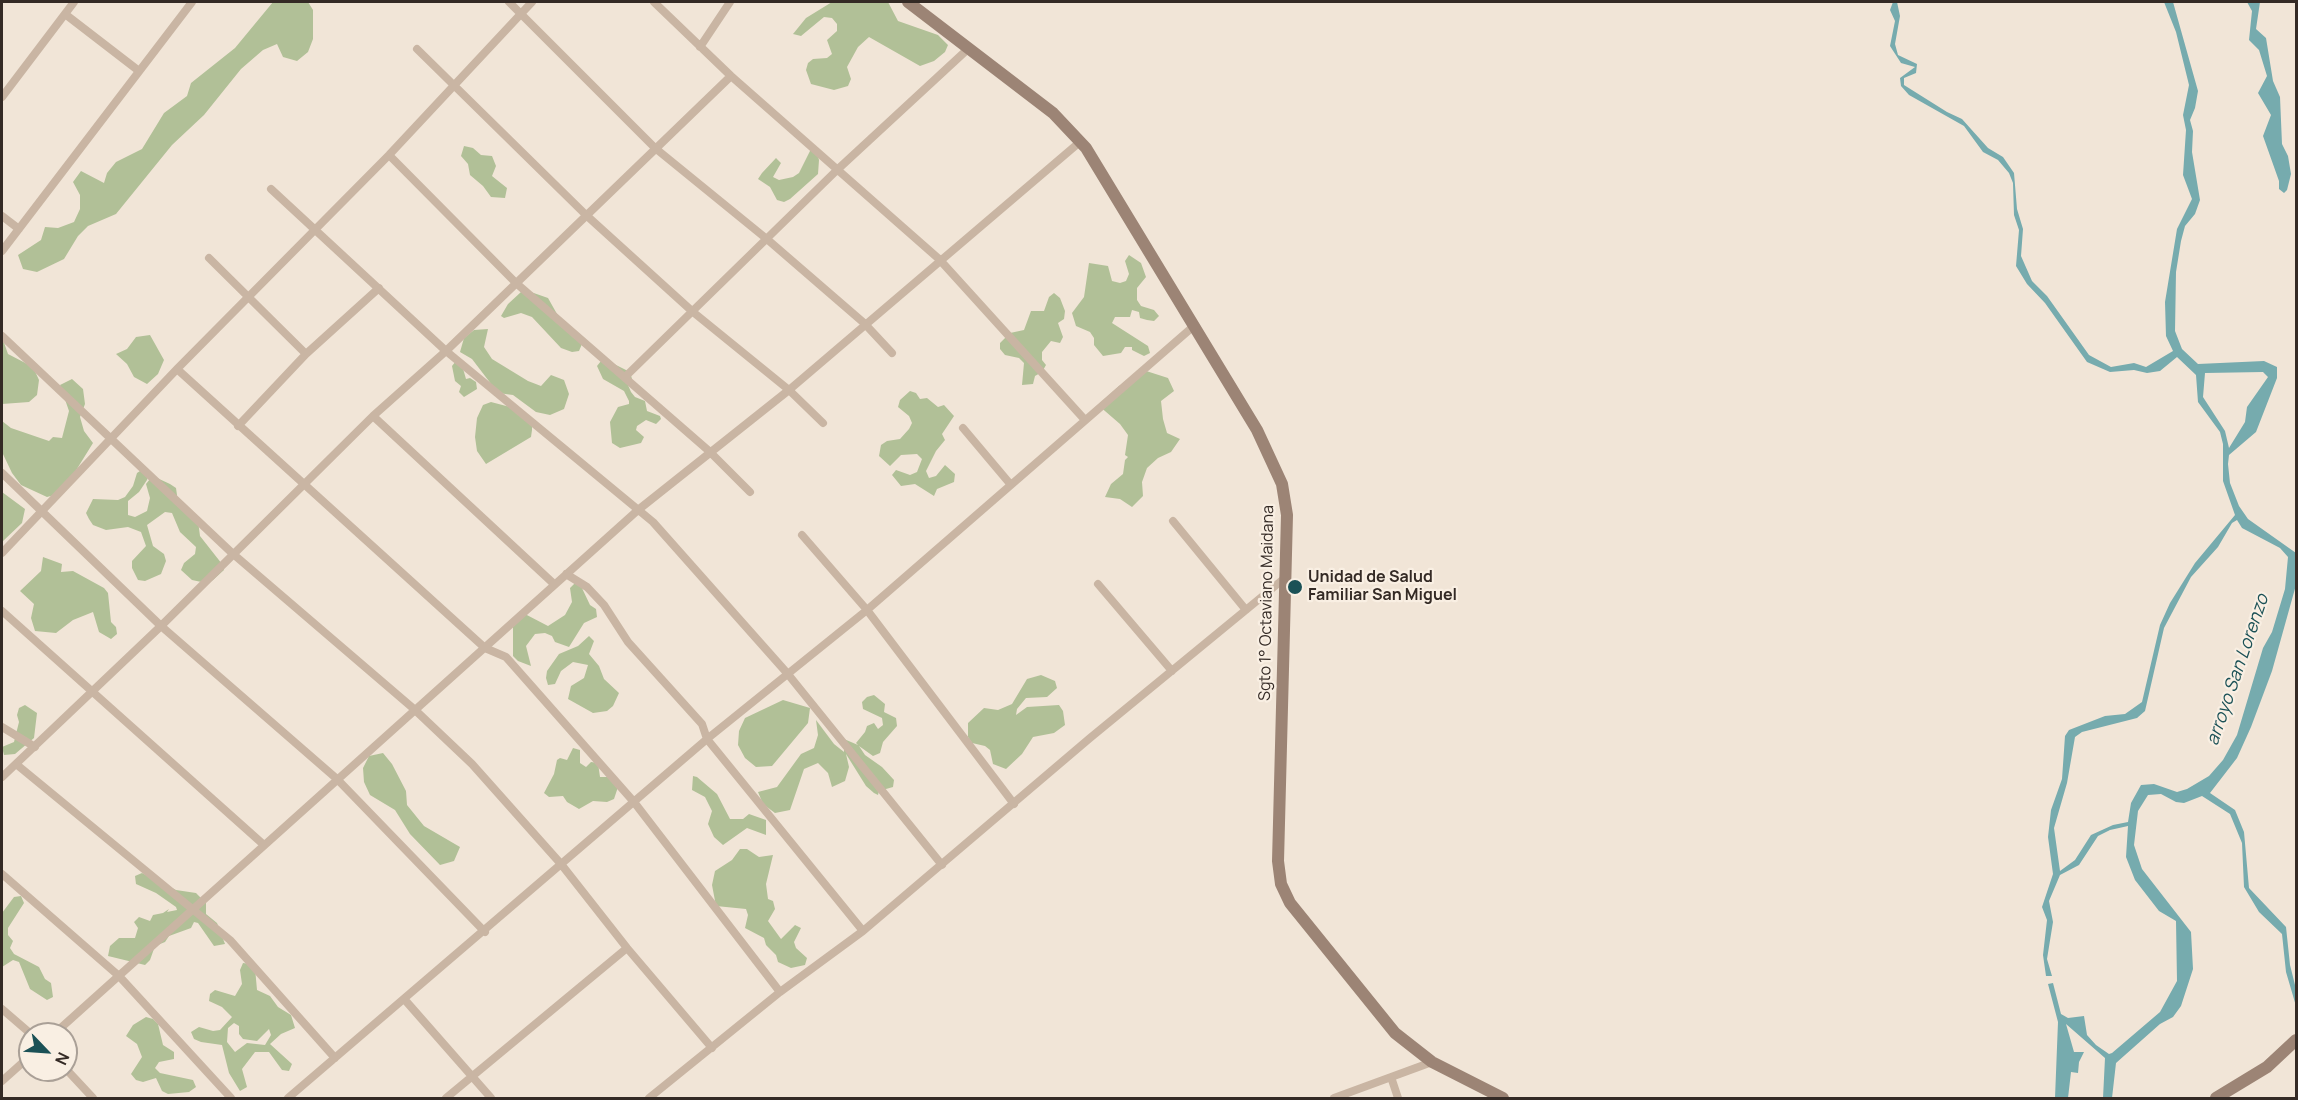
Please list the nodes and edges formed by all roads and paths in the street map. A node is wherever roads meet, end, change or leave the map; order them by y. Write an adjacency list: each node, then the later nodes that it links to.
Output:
1 (74, 2): 8 (street)
2 (192, 2): 13 (street)
3 (508, 2): 9 (street)
4 (532, 2): 9 (street)
5 (654, 2): 10 (street)
6 (730, 2): 10 (street)
7 (908, 2): 11 (main road, Sgto 1° Octaviano Maidana)
8 (65, 14): 13 (street); 16 (street)
9 (520, 14): 15 (street); 18 (street)
10 (700, 47): 14 (street)
11 (969, 48): 17 (main road, Sgto 1° Octaviano Maidana); 20 (street)
12 (417, 49): 15 (street)
13 (140, 71): 25 (street)
14 (731, 76): 18 (street); 20 (street)
15 (452, 84): 19 (street); 22 (street)
16 (2, 97)
17 (1081, 141): 29 (street); 35 (main road, Sgto 1° Octaviano Maidana)
18 (655, 148): 22 (street); 26 (street)
19 (389, 155): 24 (street); 30 (street)
20 (837, 170): 26 (street); 29 (street)
21 (271, 189): 24 (street)
22 (586, 215): 30 (street); 33 (street)
23 (2, 216): 25 (street)
24 (315, 228): 31 (street); 32 (street)
25 (19, 229): 27 (street)
26 (768, 240): 33 (street); 34 (street)
27 (2, 251)
28 (208, 258): 32 (street)
29 (939, 259): 34 (street); 44 (street)
30 (516, 283): 37 (street); 41 (street)
31 (379, 288): 37 (street); 39 (street)
32 (247, 298): 39 (street); 40 (street)
33 (693, 312): 41 (street); 42 (street)
34 (864, 323): 38 (street); 42 (street)
35 (1195, 325): 44 (street); 61 (main road, Sgto 1° Octaviano Maidana)
36 (2, 336): 48 (street)
37 (446, 351): 43 (street); 54 (street)
38 (892, 353)
39 (306, 354): 46 (street)
40 (177, 369): 46 (street); 48 (street)
41 (625, 377): 49 (street)
42 (789, 390): 45 (street); 49 (street)
43 (372, 416): 51 (street); 62 (street)
44 (1085, 420): 52 (street)
45 (823, 423)
46 (238, 426): 51 (street)
47 (963, 428): 52 (street)
48 (112, 438): 55 (street); 59 (street)
49 (709, 452): 53 (street); 54 (street)
50 (2, 473): 55 (street)
51 (302, 484): 59 (street); 68 (street)
52 (1011, 485): 64 (street)
53 (750, 492)
54 (638, 510): 60 (street); 70 (street)
55 (41, 512): 58 (street); 67 (street)
56 (1173, 521): 65 (street)
57 (802, 535): 64 (street)
58 (2, 553)
59 (232, 553): 67 (street); 72 (street)
60 (566, 574): 62 (street); 74 (street)
61 (1287, 577): 65 (street); 98 (main road, Sgto 1° Octaviano Maidana)
62 (554, 584): 68 (street)
63 (1098, 584): 69 (street)
64 (867, 610): 70 (street); 80 (street)
65 (1246, 610): 69 (street)
66 (2, 611): 71 (street)
67 (161, 626): 71 (street); 78 (street)
68 (485, 648): 72 (street); 79 (street)
69 (1172, 671): 80 (street)
70 (787, 673): 74 (street); 83 (street)
71 (92, 692): 75 (street); 81 (street)
72 (414, 709): 78 (street); 82 (street)
73 (2, 727): 75 (street)
74 (707, 739): 79 (street); 86 (street)
75 (35, 747): 76 (street)
76 (16, 764): 77 (street); 85 (street)
77 (2, 777)
78 (337, 779): 81 (street); 87 (street)
79 (634, 802): 82 (street); 90 (street)
80 (1014, 804): 83 (street)
81 (264, 845): 85 (street)
82 (561, 864): 87 (street); 88 (street)
83 (942, 865): 86 (street)
84 (2, 874): 89 (street)
85 (195, 910): 89 (street); 97 (street)
86 (863, 931): 90 (street)
87 (485, 932): 91 (street)
88 (627, 948): 96 (street); 100 (street)
89 (119, 976): 93 (street); 105 (street)
90 (780, 992): 96 (street)
91 (405, 1000): 97 (street); 100 (street)
92 (2, 1009): 94 (street)
93 (67, 1022)
94 (18, 1023)
95 (2296, 1040): 113 (main road)
96 (712, 1048): 109 (street)
97 (335, 1058): 106 (street)
98 (1432, 1062): 101 (street); 112 (main road, Sgto 1° Octaviano Maidana)
99 (18, 1067): 102 (street)
100 (473, 1076): 107 (street); 108 (street)
101 (1391, 1077): 110 (street); 111 (street)
102 (2, 1081)
103 (78, 1082): 104 (street)
104 (93, 1098)
105 (231, 1098)
106 (288, 1098)
107 (446, 1098)
108 (491, 1098)
109 (649, 1098)
110 (1334, 1098)
111 (1398, 1098)
112 (1503, 1098)
113 (2216, 1098)

